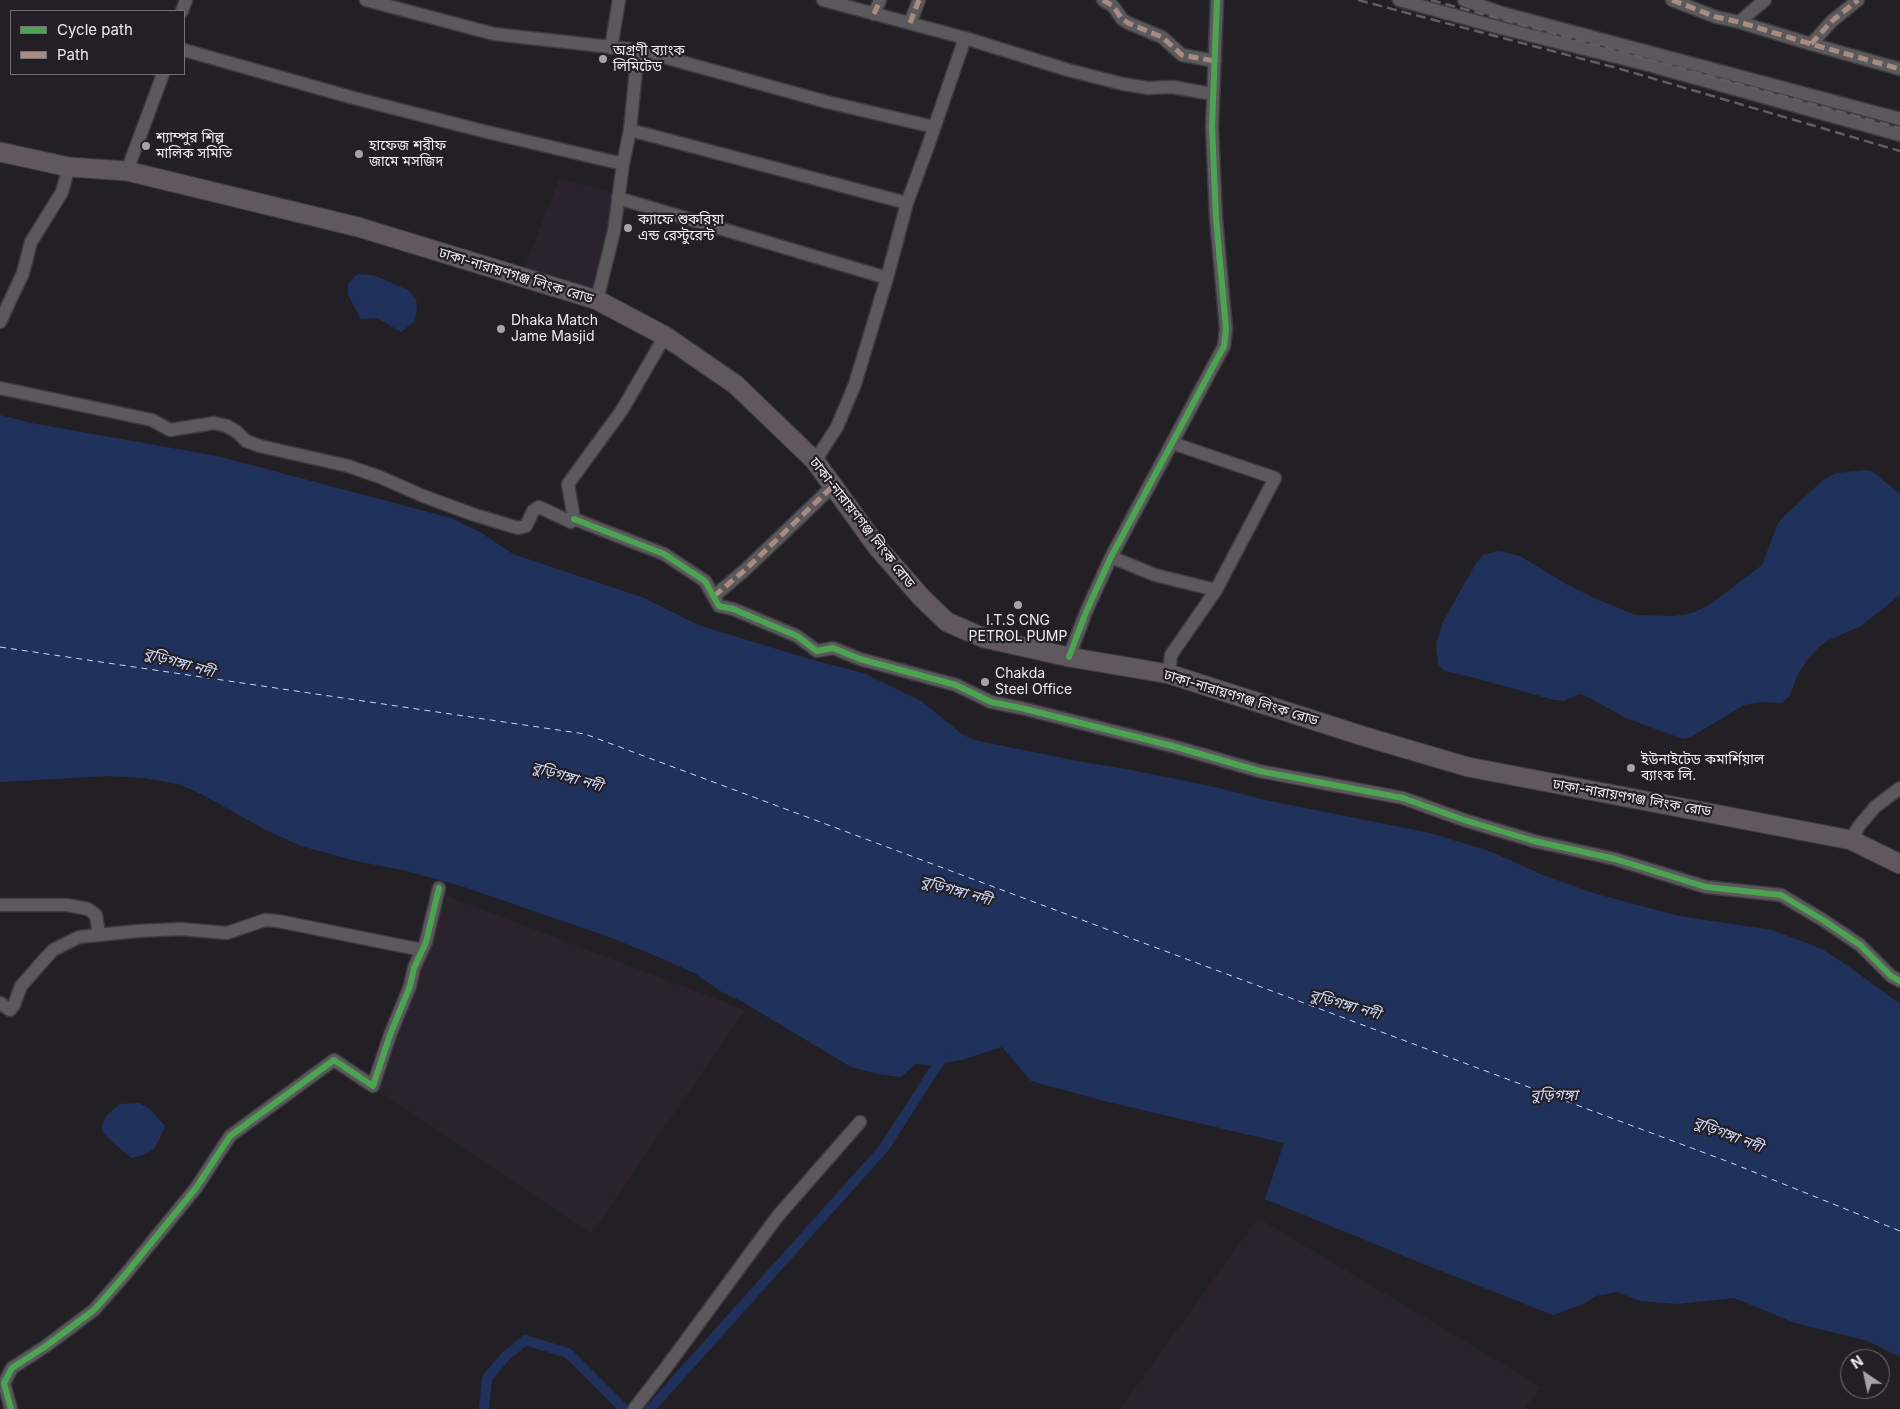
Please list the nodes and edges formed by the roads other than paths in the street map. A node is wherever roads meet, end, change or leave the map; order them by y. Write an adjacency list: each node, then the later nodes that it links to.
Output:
1 (366, 0): 18 (street)
2 (619, 0): 18 (street)
3 (823, 0): 13 (street)
4 (880, 0): 13 (street)
5 (919, 0): 15 (street)
6 (1103, 0): 21 (street)
7 (1217, 0): 21 (street)
8 (1399, 0): 28 (street)
9 (1464, 0): 25 (street)
10 (1672, 0): 14 (street)
11 (1766, 0): 14 (street)
12 (1858, 0): 17 (street)
13 (874, 14): 15 (street)
14 (1739, 22): 17 (street)
15 (910, 23): 16 (street)
16 (965, 38): 24 (street); 26 (street)
17 (1811, 44): 22 (street)
18 (611, 48): 20 (street)
19 (185, 50): 30 (street)
20 (638, 50): 26 (street); 27 (street)
21 (1215, 61): 24 (street)
22 (1900, 69)
23 (164, 75): 32 (street)
24 (1212, 94): 40 (street)
25 (1900, 119)
26 (934, 127): 34 (street)
27 (630, 130): 30 (street); 34 (street)
28 (1900, 135)
29 (0, 152): 31 (highway, ঢাকা-নারায়ণগঞ্জ লিংক রোড)
30 (623, 164): 33 (street)
31 (70, 167): 32 (highway, ঢাকা-নারায়ণগঞ্জ লিংক রোড); 37 (street)
32 (128, 171): 36 (highway, ঢাকা-নারায়ণগঞ্জ লিংক রোড)
33 (618, 198): 35 (street); 36 (street)
34 (907, 203): 35 (street)
35 (887, 278): 41 (street)
36 (597, 300): 38 (highway, ঢাকা-নারায়ণগঞ্জ লিংক রোড)
37 (0, 322)
38 (665, 336): 41 (highway, ঢাকা-নারায়ণগঞ্জ লিংক রোড); 43 (street)
39 (0, 388): 43 (street)
40 (1172, 443): 44 (street); 45 (street)
41 (815, 461): 42 (highway, ঢাকা-নারায়ণগঞ্জ লিংক রোড)
42 (833, 486): 46 (street); 47 (highway, ঢাকা-নারায়ণগঞ্জ লিংক রোড)
43 (574, 519): 46 (street)
44 (1111, 557): 45 (street); 47 (street)
45 (1216, 590): 48 (street)
46 (714, 596): 56 (street)
47 (1069, 657): 48 (highway, ঢাকা-নারায়ণগঞ্জ লিংক রোড)
48 (1169, 674): 50 (highway, ঢাকা-নারায়ণগঞ্জ লিংক রোড)
49 (1900, 788): 50 (street)
50 (1851, 840): 51 (highway, ঢাকা-নারায়ণগঞ্জ লিংক রোড)
51 (1900, 864)
52 (439, 888): 55 (street)
53 (0, 905): 54 (street)
54 (100, 935): 55 (street); 57 (street)
55 (422, 950): 60 (street)
56 (1900, 981)
57 (0, 1003)
58 (860, 1122): 59 (street)
59 (635, 1406)
60 (11, 1409)

